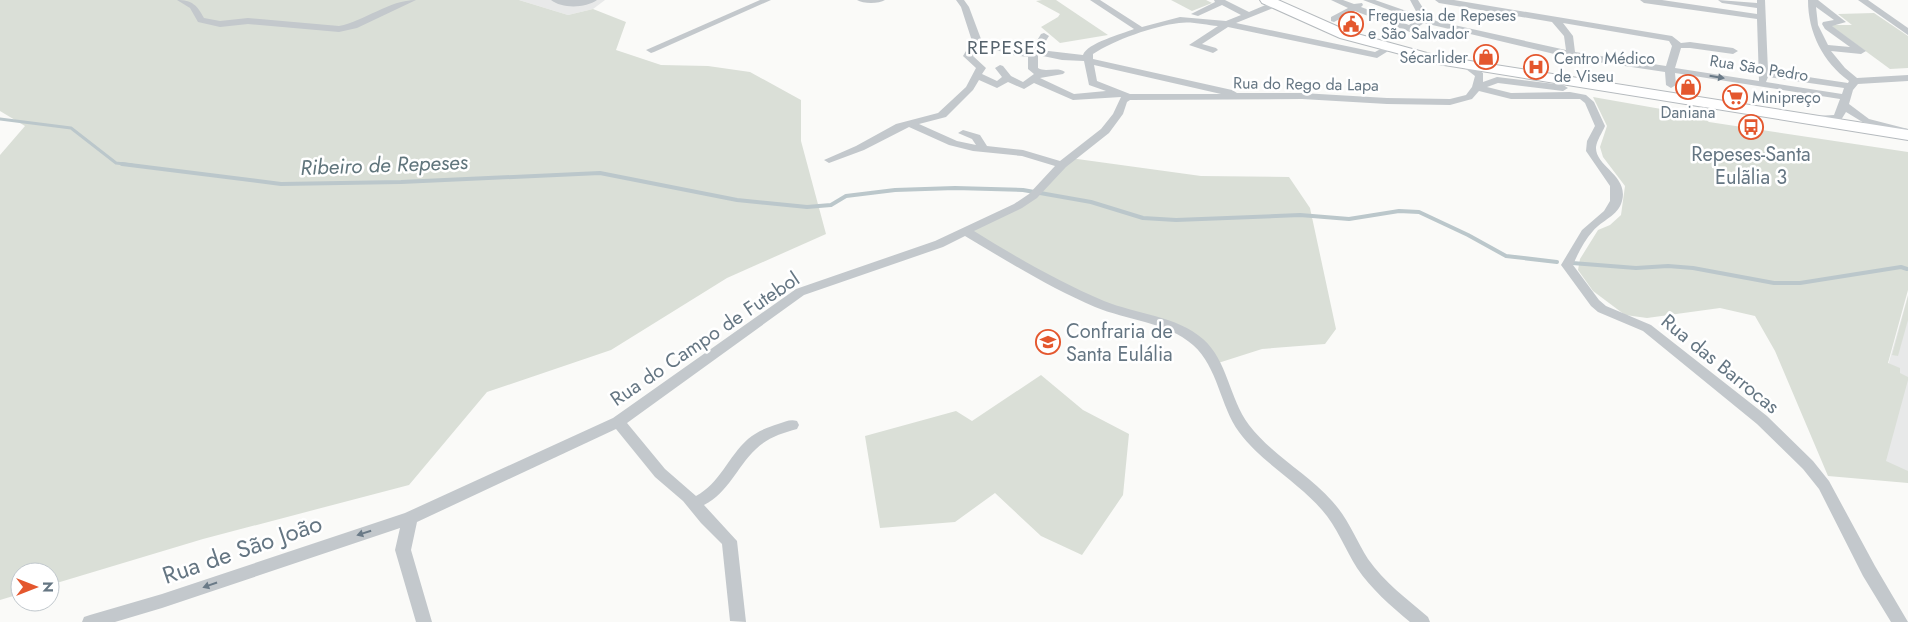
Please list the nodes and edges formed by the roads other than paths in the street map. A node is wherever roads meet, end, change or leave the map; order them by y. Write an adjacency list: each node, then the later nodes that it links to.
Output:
1 (181, 0): 2 (street)
2 (412, 0)
3 (555, 0): 4 (street)
4 (593, 0)
5 (767, 0): 38 (street)
6 (861, 0): 7 (street)
7 (881, 0)
8 (960, 0): 34 (street)
9 (1094, 0): 31 (street)
10 (1335, 0): 22 (street)
11 (1368, 0): 22 (street); 28 (street, Rua São Pedro)
12 (1414, 0): 29 (street)
13 (1439, 0): 27 (street)
14 (1644, 0): 21 (street)
15 (1722, 0): 20 (street)
16 (1812, 0): 37 (street); 37 (street)
17 (1862, 0): 32 (street)
18 (1220, 1): 23 (street); 24 (street)
19 (1271, 2): 24 (street); 36 (main road)
20 (1761, 3): 25 (street)
21 (1706, 4): 25 (street)
22 (1355, 8): 26 (street); 28 (street)
23 (1195, 14)
24 (1248, 16): 30 (street)
25 (1762, 17): 50 (street)
26 (1334, 19)
27 (1555, 19): 35 (street); 43 (street)
28 (1422, 20): 29 (street, Rua São Pedro)
29 (1433, 23): 43 (street, Rua São Pedro)
30 (1227, 24): 31 (street); 36 (street); 39 (street)
31 (1141, 30): 45 (street)
32 (1908, 32)
33 (1044, 36): 42 (street)
34 (977, 41): 41 (street); 47 (street)
35 (1677, 46): 40 (street); 48 (street)
36 (1388, 48): 51 (main road)
37 (1825, 48): 55 (street)
38 (651, 50)
39 (1213, 50)
40 (1733, 51)
41 (1016, 53): 42 (street); 46 (street)
42 (1033, 54): 44 (street); 52 (street)
43 (1571, 55): 48 (street, Rua São Pedro)
44 (1069, 58): 45 (street); 49 (street)
45 (1088, 59): 61 (street); 62 (street)
46 (1000, 68): 47 (street); 53 (street)
47 (977, 70): 53 (street); 66 (street)
48 (1670, 70): 56 (street, Rua São Pedro, one-way to 56); 57 (street)
49 (1060, 72): 52 (street); 60 (street)
50 (1763, 73): 55 (street); 56 (street)
51 (1479, 75): 58 (main road); 58 (main road); 62 (street, Rua do Rego da Lapa); 82 (street, Rua das Barrocas)
52 (1038, 76): 53 (street); 60 (street, Rua do Rego da Lapa)
53 (1008, 78)
54 (1908, 78): 55 (street)
55 (1852, 83): 63 (street)
56 (1763, 84): 63 (street, Rua São Pedro)
57 (1671, 85): 59 (street); 64 (street)
58 (1572, 86): 59 (main road); 69 (main road)
59 (1611, 89): 64 (main road)
60 (1063, 91): 61 (street, Rua do Rego da Lapa)
61 (1125, 95): 62 (street, Rua do Rego da Lapa); 72 (street, Rua do Campo de Futebol)
62 (1242, 97)
63 (1844, 101): 65 (street); 68 (street)
64 (1700, 103): 65 (main road)
65 (1775, 115): 68 (main road)
66 (911, 124): 70 (street); 71 (street)
67 (963, 133): 70 (street)
68 (1908, 134)
69 (1908, 143)
70 (983, 150): 72 (street)
71 (830, 160)
72 (1062, 165): 73 (street, Rua do Campo de Futebol)
73 (967, 232): 74 (street, Rua do Campo de Futebol); 81 (street)
74 (618, 422): 76 (street); 77 (street, Rua do Campo de Futebol)
75 (792, 425): 76 (street)
76 (693, 504): 78 (street)
77 (410, 518): 79 (street, Rua de São João, one-way to 79); 80 (street)
78 (738, 621)
79 (90, 622)
80 (424, 622)
81 (1422, 622)
82 (1900, 622)

